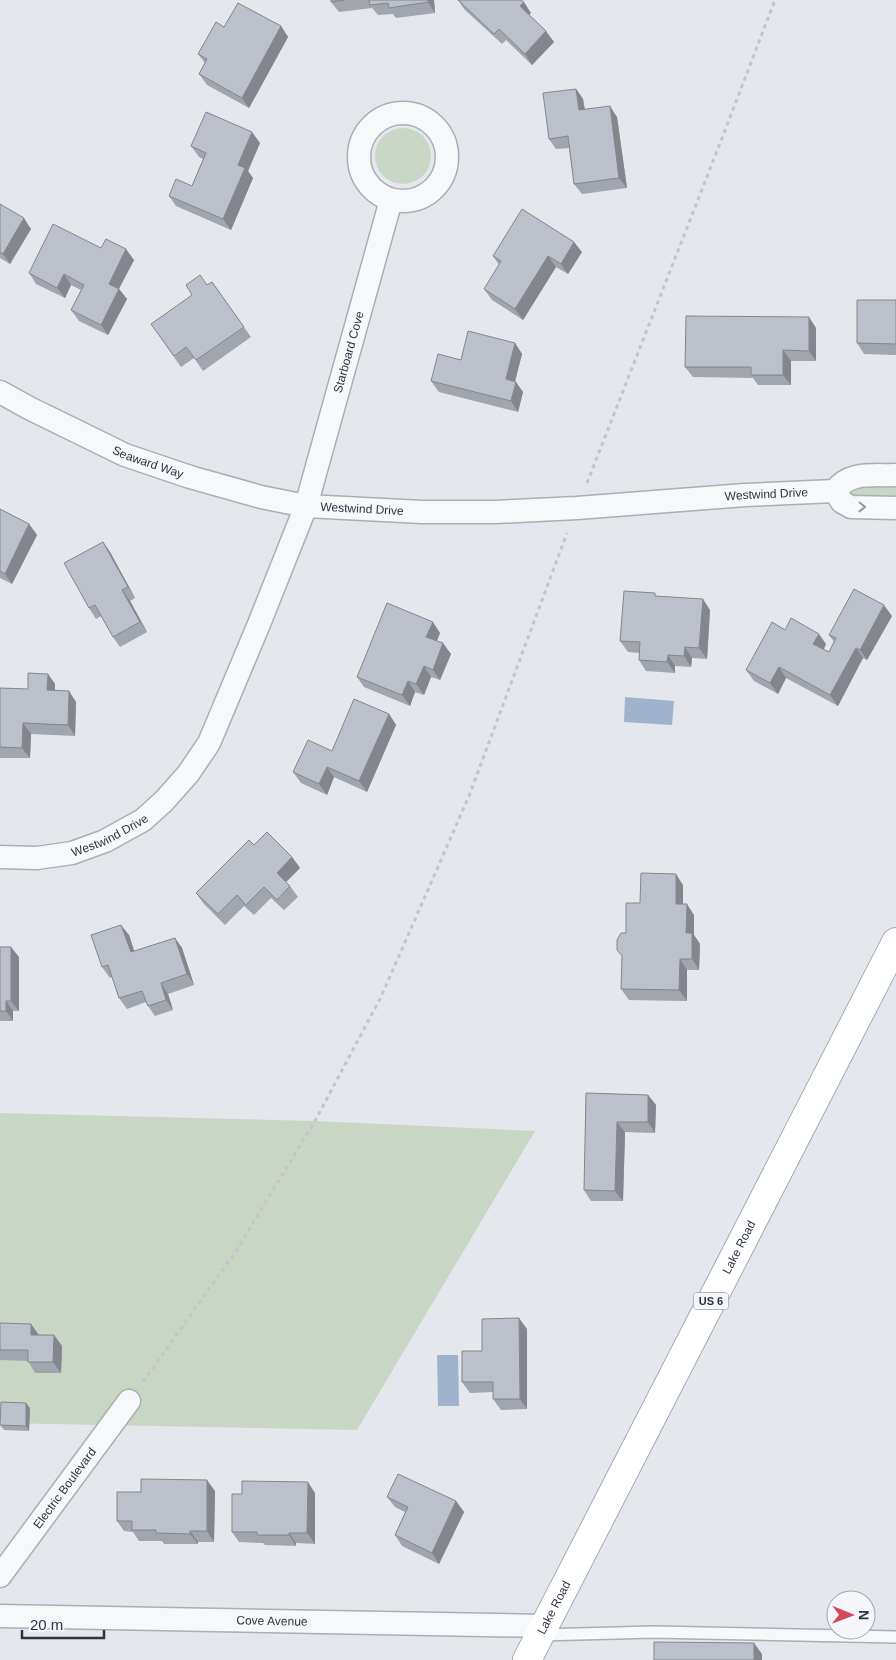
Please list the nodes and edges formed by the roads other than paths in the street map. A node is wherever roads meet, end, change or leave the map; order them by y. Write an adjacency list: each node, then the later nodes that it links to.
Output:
1 (391, 200): 5 (street, Starboard Cove)
2 (0, 392): 5 (street, Seaward Way)
3 (896, 475): 4 (street)
4 (835, 491): 5 (street, Westwind Drive); 6 (street, one-way to 6)
5 (306, 506): 7 (street, Westwind Drive)
6 (896, 508)
7 (0, 857)
8 (896, 942): 12 (main road, Lake Road / US 6)
9 (129, 1401): 10 (street, Electric Boulevard)
10 (0, 1576)
11 (0, 1616): 12 (street, Cove Avenue)
12 (542, 1630): 13 (lane); 14 (main road, Lake Road / US 6)
13 (896, 1637)
14 (527, 1660)

